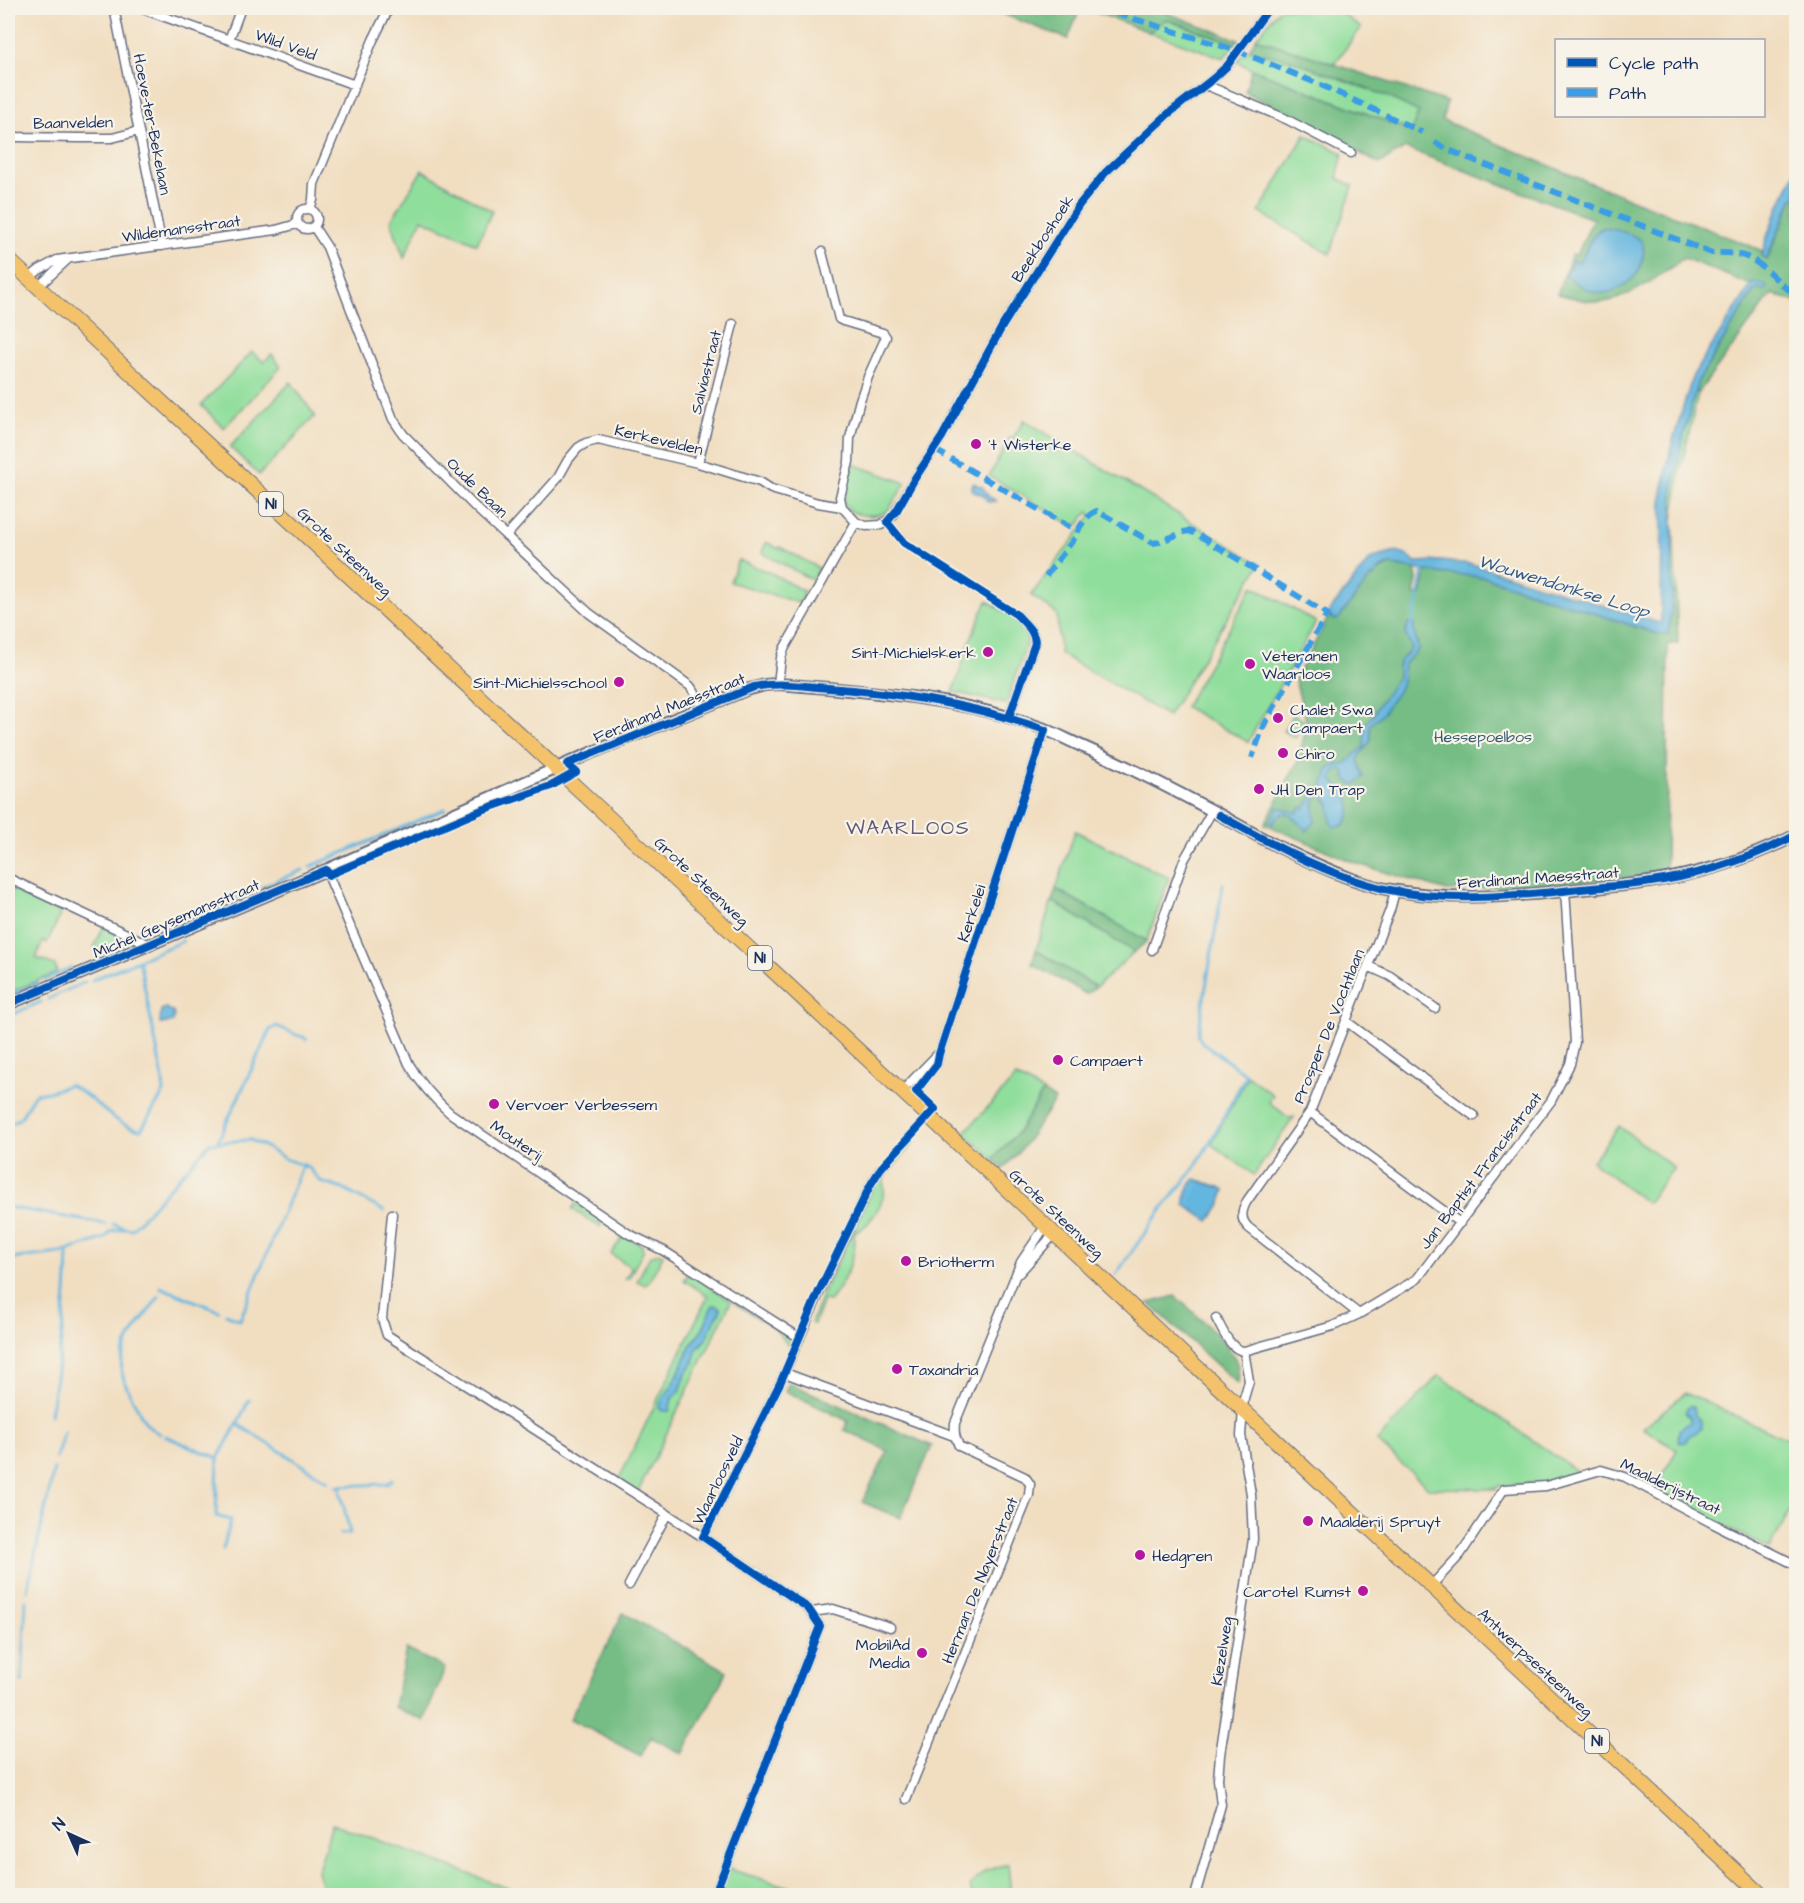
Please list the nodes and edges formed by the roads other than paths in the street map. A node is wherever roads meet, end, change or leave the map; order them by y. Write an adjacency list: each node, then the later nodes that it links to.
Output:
1 (114, 8): 9 (street, Hoeve-ter-Bekelaan)
2 (140, 8): 6 (street, Wild Veld)
3 (241, 8): 6 (street)
4 (389, 8): 7 (street)
5 (1269, 8): 8 (street, Beekboshoek)
6 (229, 40): 7 (street, Wild Veld)
7 (355, 85): 12 (street)
8 (1206, 85): 11 (street); 22 (street, Beekboshoek)
9 (139, 131): 10 (street, Baanvelden); 15 (street, Hoeve-ter-Bekelaan)
10 (8, 132)
11 (1351, 153)
12 (310, 209): 13 (street); 14 (street)
13 (297, 224): 14 (street, Wildemansstraat); 15 (street, Wildemansstraat)
14 (314, 227): 23 (street, Oude Baan)
15 (162, 246): 18 (street, Wildemansstraat)
16 (822, 252): 21 (street)
17 (8, 259): 18 (main road, N1)
18 (33, 283): 29 (main road, Grote Steenweg / N1)
19 (733, 324): 20 (street, Salviastraat)
20 (698, 463): 21 (street, Kerkevelden); 23 (street, Kerkevelden)
21 (842, 507): 22 (street)
22 (856, 522): 25 (street)
23 (506, 536): 26 (street, Oude Baan)
24 (1017, 615): 27 (street)
25 (778, 684): 26 (street, Ferdinand Maesstraat); 27 (street, Ferdinand Maesstraat)
26 (702, 708): 29 (street, Ferdinand Maesstraat)
27 (1009, 717): 28 (street, Ferdinand Maesstraat)
28 (1045, 729): 30 (street, Ferdinand Maesstraat); 42 (street, Kerkelei)
29 (556, 768): 32 (street, Michel Geysemansstraat); 42 (main road, Grote Steenweg / N1)
30 (1212, 811): 34 (street, Ferdinand Maesstraat); 37 (street)
31 (1797, 835): 35 (street, Ferdinand Maesstraat)
32 (326, 870): 36 (street, Michel Geysemansstraat); 51 (street, Mouterij)
33 (8, 878): 36 (street, Michel Geysemansstraat)
34 (1395, 891): 35 (street, Ferdinand Maesstraat); 38 (street, Prosper De Vochtlaan)
35 (1565, 891): 47 (street, Jan Baptist Francisstraat)
36 (148, 944): 39 (street, Michel Geysemansstraat)
37 (1152, 950)
38 (1368, 966): 40 (street); 41 (street, Prosper De Vochtlaan)
39 (8, 1004)
40 (1435, 1008)
41 (1347, 1022): 43 (street, Prosper De Vochtlaan); 44 (street)
42 (906, 1095): 48 (main road, Grote Steenweg / N1)
43 (1311, 1112): 47 (street); 49 (street, Prosper De Vochtlaan)
44 (1474, 1116)
45 (881, 1168): 51 (street, Waarloosveld)
46 (392, 1214): 57 (street, Waarloosveld)
47 (1460, 1223): 49 (street, Jan Baptist Francisstraat)
48 (1050, 1229): 54 (main road, Grote Steenweg / N1); 55 (street)
49 (1359, 1314): 52 (street, Jan Baptist Francisstraat)
50 (1216, 1318): 52 (street)
51 (800, 1338): 53 (street, Waarloosveld)
52 (1244, 1351): 54 (street)
53 (784, 1373): 55 (street); 58 (street, Waarloosveld)
54 (1243, 1409): 56 (main road, Grote Steenweg / N1); 66 (street, Kiezelweg)
55 (954, 1436): 64 (street, Herman De Nayerstraat)
56 (1341, 1501): 61 (main road, Antwerpsesteenweg / N1)
57 (667, 1514): 58 (street, Waarloosveld); 60 (street, Waarloosveld)
58 (704, 1537): 62 (street, Waarloosveld)
59 (1797, 1565): 61 (street, Maalderijstraat)
60 (630, 1585)
61 (1431, 1586): 67 (main road, Antwerpsesteenweg / N1)
62 (812, 1612): 63 (street); 65 (street)
63 (890, 1627)
64 (906, 1799)
65 (714, 1896)
66 (1195, 1896)
67 (1762, 1896)

